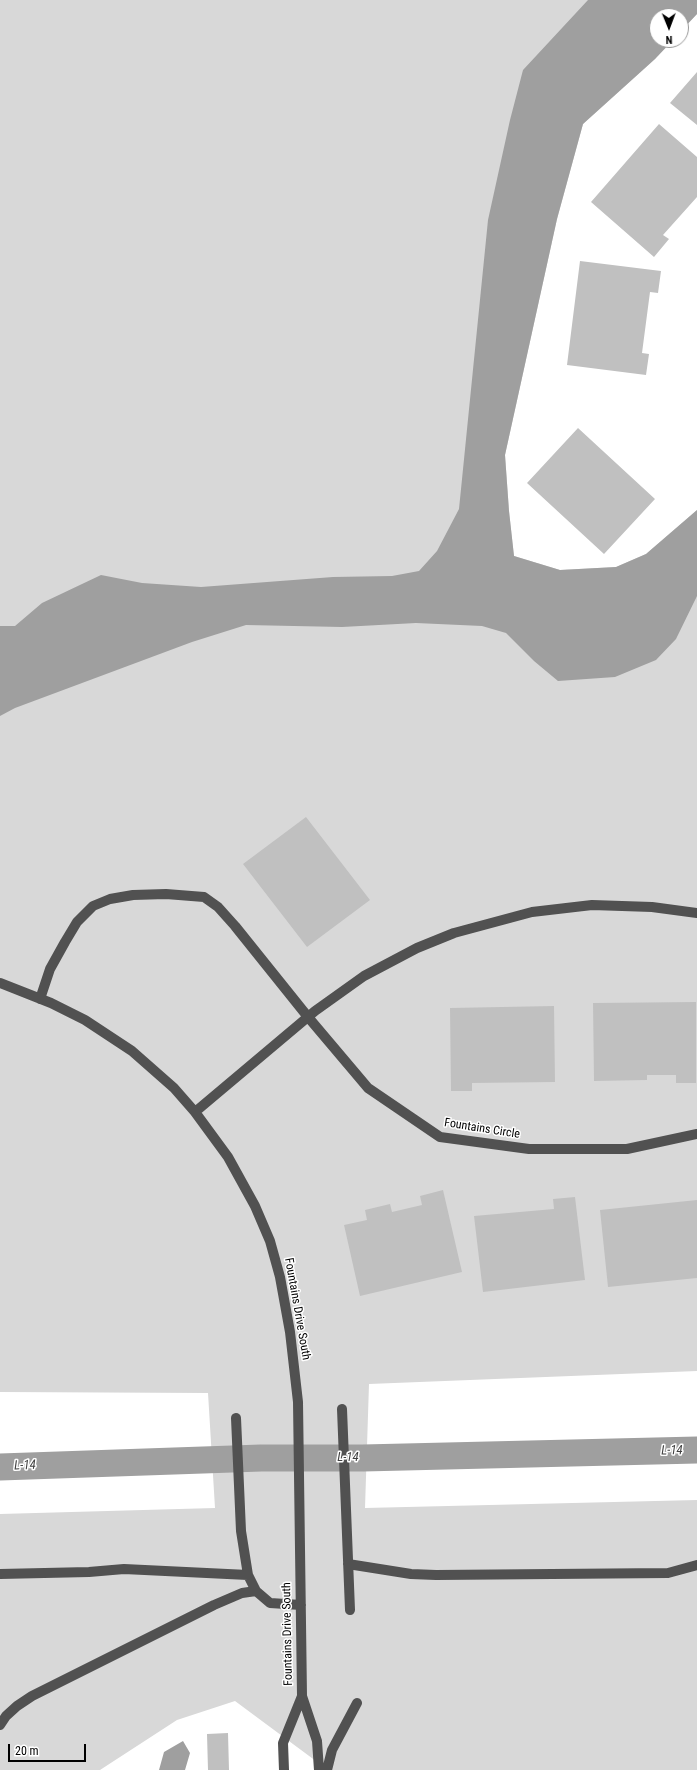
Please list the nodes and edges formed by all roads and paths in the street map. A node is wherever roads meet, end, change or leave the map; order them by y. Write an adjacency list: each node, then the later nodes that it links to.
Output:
1 (697, 913): 4 (street)
2 (0, 983): 3 (street, Fountains Drive South)
3 (40, 998): 4 (street, Fountains Circle); 5 (street, Fountains Drive South)
4 (308, 1018): 5 (street); 6 (street, Fountains Circle)
5 (195, 1112): 14 (street, Fountains Drive South)
6 (697, 1134)
7 (342, 1409): 9 (street)
8 (236, 1418): 12 (street)
9 (348, 1564): 10 (street); 15 (street)
10 (697, 1565)
11 (0, 1574): 12 (street)
12 (248, 1575): 13 (street)
13 (256, 1591): 14 (street); 18 (street)
14 (301, 1605): 16 (street, Fountains Drive South)
15 (350, 1610)
16 (302, 1696): 19 (street, Fountains Drive South); 20 (street, Fountains Drive South)
17 (357, 1703): 21 (street)
18 (0, 1725)
19 (284, 1770)
20 (319, 1770)
21 (327, 1770)

